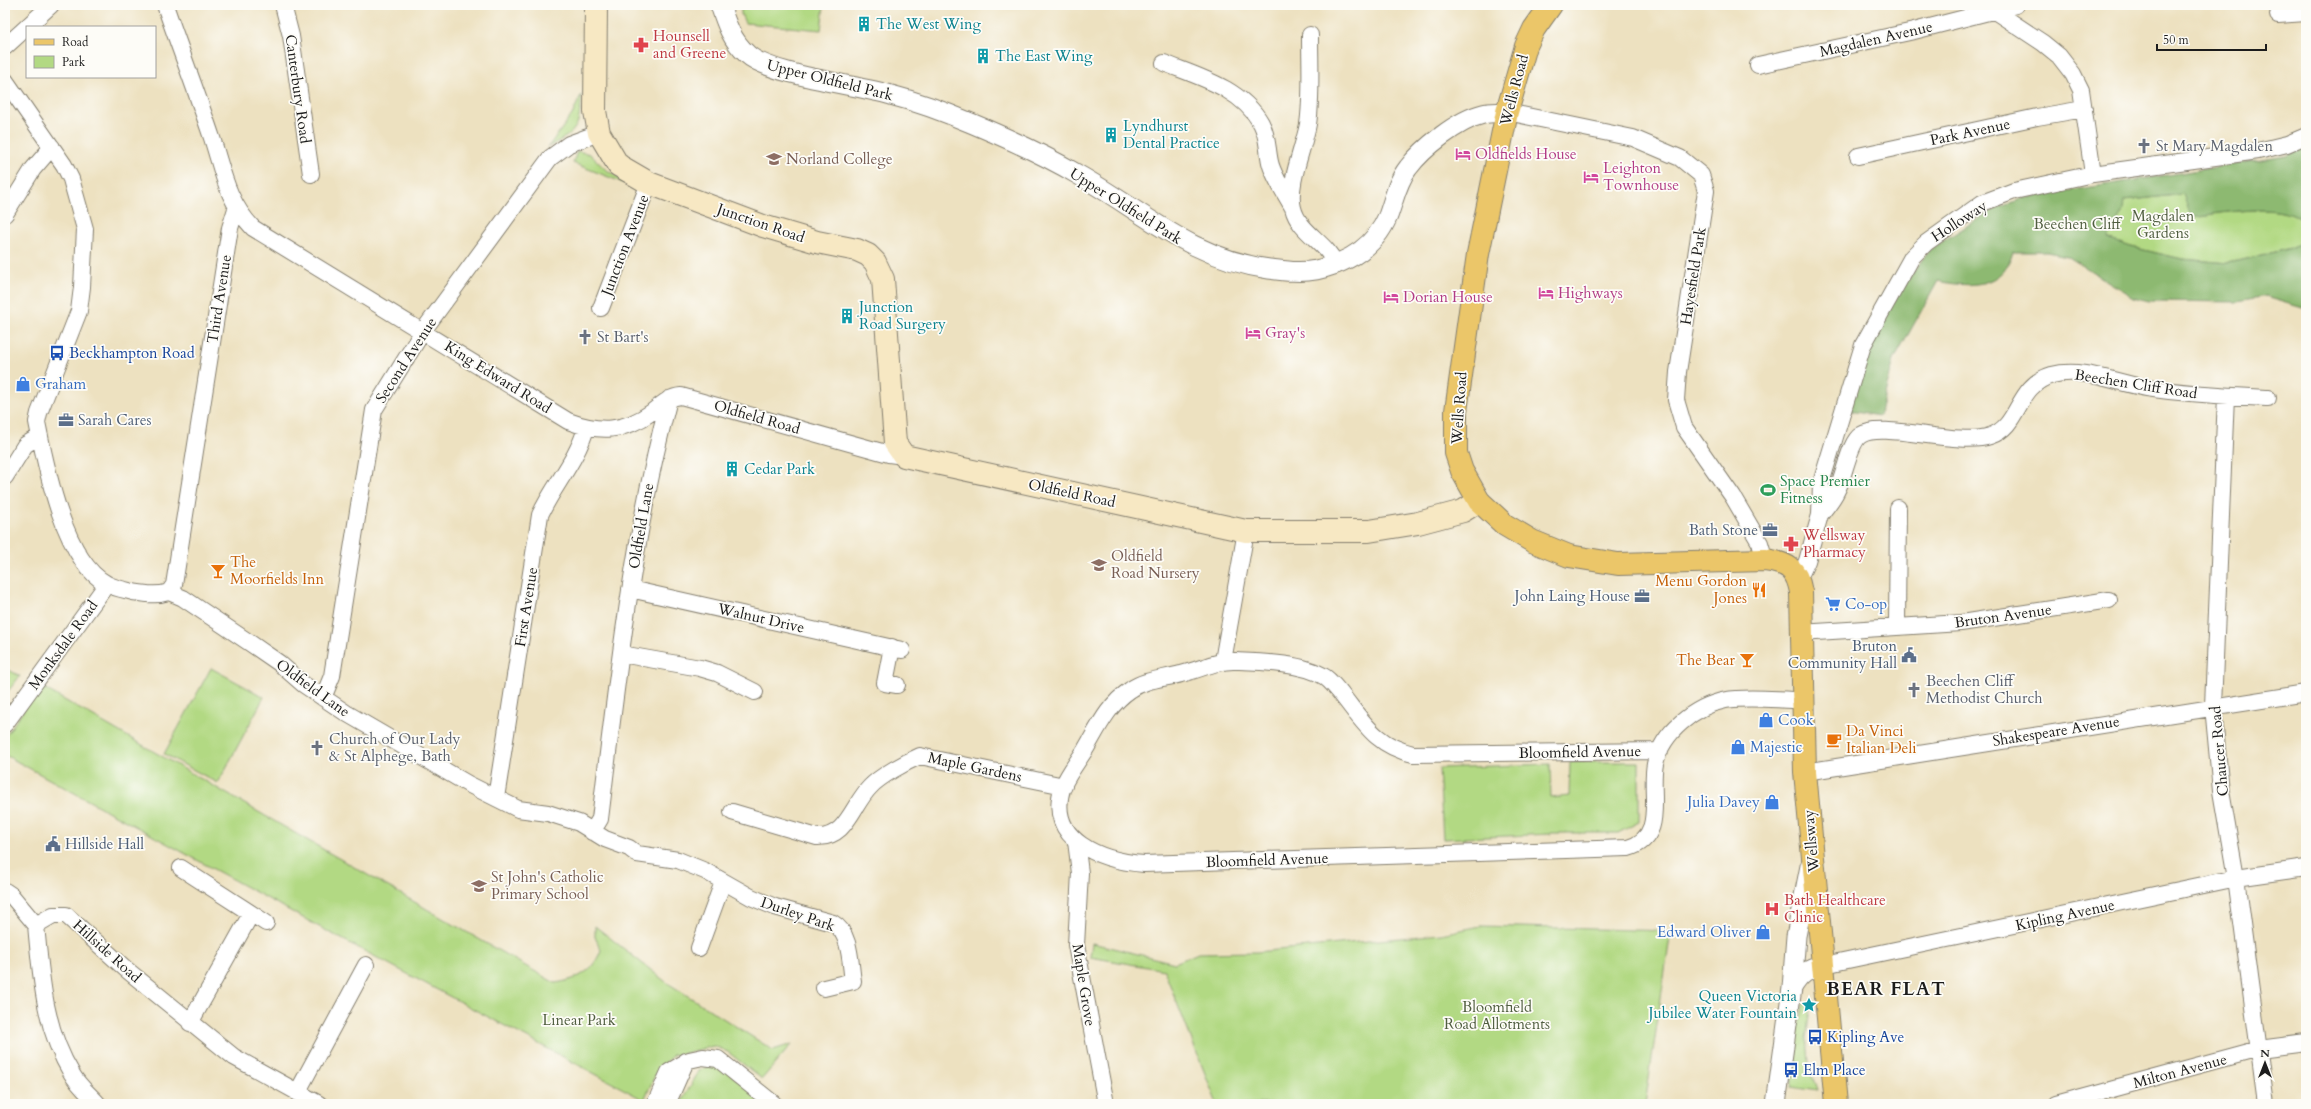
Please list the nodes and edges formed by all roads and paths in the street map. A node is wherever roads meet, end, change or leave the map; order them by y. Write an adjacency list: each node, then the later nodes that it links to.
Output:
1 (51, 5): 11 (street)
2 (165, 5): 28 (street)
3 (283, 5): 24 (street, Canterbury Road)
4 (596, 5): 20 (main road, Junction Road)
5 (720, 5): 30 (street, Upper Oldfield Park)
6 (1551, 5): 19 (main road, Wells Road)
7 (2016, 5): 8 (street, Magdalen Avenue)
8 (1993, 10): 16 (street, Magdalen Avenue); 18 (street)
9 (2306, 13): 10 (street)
10 (2278, 15)
11 (28, 26)
12 (26, 28): 14 (street)
13 (1311, 34): 27 (street)
14 (5, 47)
15 (1164, 63): 27 (street)
16 (1758, 65)
17 (5, 80): 22 (street)
18 (2084, 109): 23 (street, Park Avenue); 25 (street)
19 (1507, 112): 30 (street, Upper Oldfield Park); 40 (main road, Wells Road); 44 (street, Hayesfield Park)
20 (599, 133): 26 (main road, Junction Road); 32 (street, Second Avenue)
21 (2306, 136): 25 (street, Holloway)
22 (52, 147): 29 (street); 37 (street)
23 (1858, 156)
24 (311, 174)
25 (2093, 174): 42 (street, Holloway)
26 (649, 182): 31 (street, Junction Avenue); 38 (main road, Junction Road)
27 (1293, 207): 30 (street)
28 (236, 209): 32 (street, King Edward Road); 48 (street, Third Avenue)
29 (5, 214)
30 (1336, 265)
31 (601, 308)
32 (423, 331): 36 (street, King Edward Road); 57 (street, Second Avenue)
33 (2226, 396): 34 (street, Beechen Cliff Road); 42 (street, Beechen Cliff Road); 59 (street, Chaucer Road)
34 (2268, 398)
35 (669, 400): 36 (street, King Edward Road); 38 (street, Oldfield Road); 47 (street, Oldfield Lane)
36 (586, 428): 64 (street, First Avenue)
37 (40, 436): 39 (street); 46 (street)
38 (904, 456): 43 (main road, Oldfield Road)
39 (5, 477)
40 (1479, 501): 43 (main road, Oldfield Road); 44 (main road, Wells Road)
41 (1898, 508): 50 (street)
42 (1820, 515): 45 (street)
43 (1246, 532): 53 (street)
44 (1765, 560): 45 (main road, Wells Road)
45 (1798, 578): 51 (main road, Wellsway)
46 (106, 584): 48 (street); 60 (street, Monksdale Road)
47 (630, 589): 52 (street, Oldfield Lane); 54 (street, Walnut Drive)
48 (165, 594): 57 (street, Oldfield Lane)
49 (2109, 600): 50 (street, Bruton Avenue)
50 (1896, 626): 51 (street, Bruton Avenue)
51 (1800, 634): 58 (main road, Wellsway)
52 (621, 654): 55 (street); 66 (street, Oldfield Lane)
53 (1223, 661): 61 (street, Bloomfield Avenue); 63 (street, Bloomfield Avenue)
54 (896, 685)
55 (755, 691)
56 (2306, 693): 59 (street, Shakespeare Avenue)
57 (323, 698): 64 (street, Oldfield Lane)
58 (1802, 700): 61 (street, Bloomfield Avenue); 62 (main road, Wellsway)
59 (2213, 706): 62 (street, Shakespeare Avenue); 72 (street, Chaucer Road)
60 (5, 724)
61 (1660, 751): 67 (street, Bloomfield Avenue)
62 (1805, 772): 69 (main road, Wellsway)
63 (1064, 786): 65 (street, Maple Gardens); 67 (street, Bloomfield Avenue)
64 (496, 798): 66 (street, Oldfield Lane)
65 (732, 812)
66 (592, 832): 68 (street, Oldfield Lane)
67 (1076, 841): 93 (street, Maple Grove)
68 (637, 854): 73 (street, Durley Park)
69 (1812, 857): 80 (main road, Wellsway); 82 (street)
70 (181, 868): 75 (street)
71 (2306, 868): 72 (street, Kipling Avenue)
72 (2236, 878): 80 (street, Kipling Avenue); 85 (street, Chaucer Road)
73 (723, 882): 78 (street); 81 (street, Durley Park)
74 (5, 891): 77 (street)
75 (251, 914): 76 (street); 83 (street)
76 (266, 923)
77 (36, 925): 83 (street, Hillside Road); 88 (street)
78 (699, 948)
79 (366, 965): 87 (street)
80 (1824, 965): 82 (street); 95 (main road, Wellsway)
81 (824, 988)
82 (1792, 988): 94 (street)
83 (190, 1023): 87 (street, Hillside Road)
84 (2306, 1043): 85 (street, Milton Avenue)
85 (2259, 1049): 96 (street, Milton Avenue); 97 (street, Chaucer Road)
86 (686, 1061): 90 (street); 91 (street); 92 (street)
87 (297, 1093): 89 (street, Hillside Road)
88 (98, 1104)
89 (319, 1104)
90 (655, 1104)
91 (667, 1104)
92 (774, 1104)
93 (1106, 1104)
94 (1776, 1104)
95 (1836, 1104)
96 (2056, 1104)
97 (2266, 1104)

